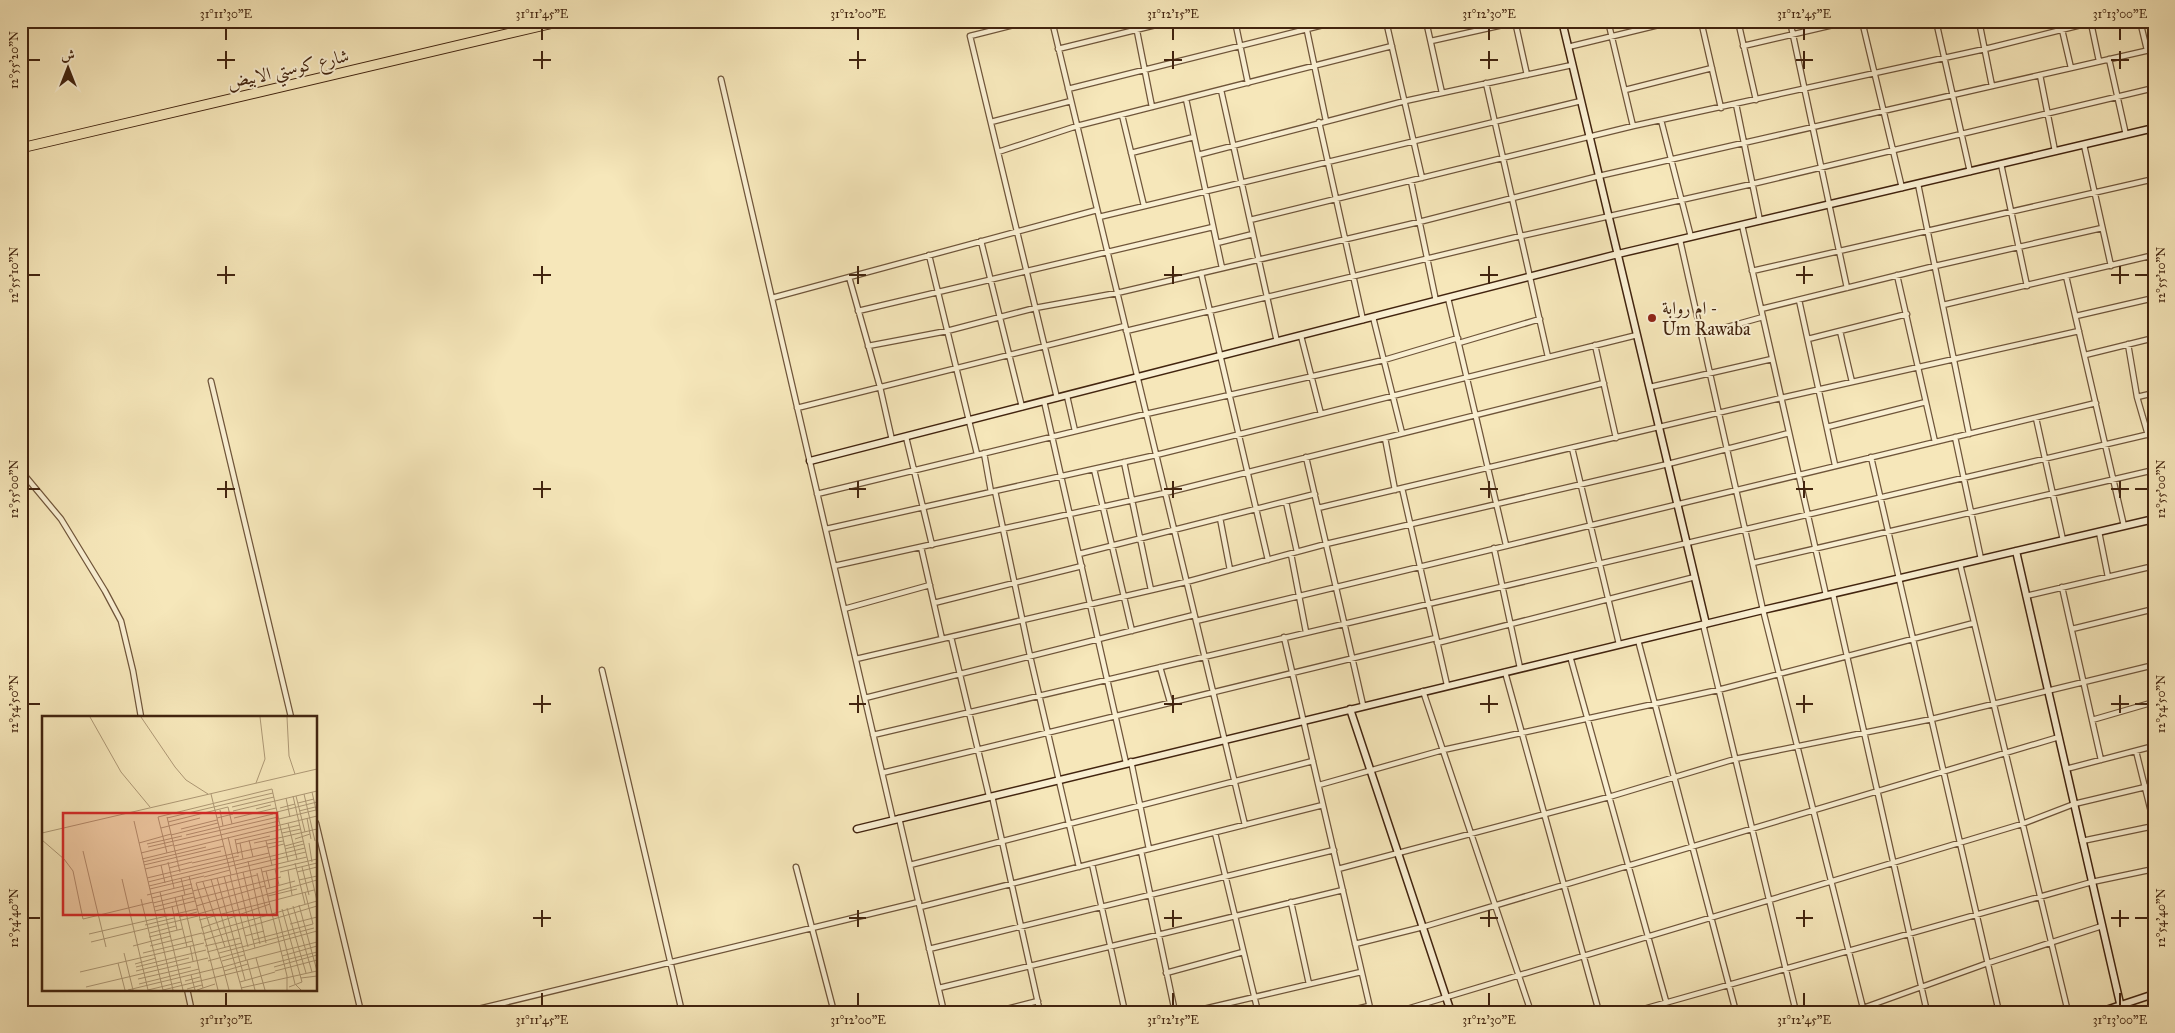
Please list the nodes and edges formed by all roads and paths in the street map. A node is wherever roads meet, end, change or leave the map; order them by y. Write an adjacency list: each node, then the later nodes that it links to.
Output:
1 (562, 21): 91 (highway, شارع كوستي الابيض)
2 (1030, 21): 76 (street)
3 (1052, 21): 36 (street)
4 (1135, 21): 27 (street)
5 (1172, 21): 27 (street)
6 (1235, 21): 32 (street)
7 (1305, 21): 26 (street)
8 (1339, 21): 26 (street)
9 (1386, 21): 33 (street)
10 (1426, 21): 31 (street)
11 (1562, 21): 35 (street)
12 (1608, 21): 30 (street)
13 (1675, 21): 30 (street)
14 (1701, 21): 45 (street)
15 (1738, 21): 34 (street)
16 (1790, 21): 29 (street)
17 (1850, 21): 29 (street)
18 (1862, 21): 49 (street)
19 (1936, 21): 40 (street)
20 (1979, 21): 37 (street)
21 (2060, 21): 28 (street)
22 (2097, 21): 25 (street)
23 (2140, 21): 39 (street)
24 (1515, 22): 31 (street); 48 (street)
25 (2091, 23): 28 (street); 42 (street)
26 (1307, 29): 32 (street); 44 (street)
27 (1136, 30): 36 (street); 47 (street)
28 (2062, 30): 37 (street); 46 (street)
29 (1793, 34): 34 (street); 57 (street)
30 (1612, 37): 35 (street); 59 (street)
31 (1431, 41): 60 (street)
32 (1240, 46): 47 (street); 52 (street)
33 (1392, 46): 44 (street); 66 (street)
34 (1743, 46): 64 (street)
35 (1568, 47): 43 (street)
36 (1058, 49): 56 (street)
37 (1984, 49): 40 (street); 54 (street)
38 (2154, 49): 39 (street)
39 (2147, 50): 41 (street)
40 (1944, 58): 49 (street); 61 (street)
41 (2109, 59): 42 (street); 62 (street)
42 (2099, 61): 46 (street)
43 (1572, 65): 48 (street); 67 (street)
44 (1314, 66): 52 (street); 75 (street)
45 (1712, 68): 59 (street); 70 (street)
46 (2071, 68): 50 (street)
47 (1144, 70): 56 (street); 69 (street)
48 (1527, 74): 53 (street)
49 (1875, 74): 57 (street); 71 (street)
50 (2040, 75): 54 (street); 72 (street)
51 (721, 79): 162 (street)
52 (1248, 83): 58 (street)
53 (1486, 83): 60 (street); 78 (street)
54 (1992, 86): 61 (street)
55 (2154, 88): 62 (street)
56 (1068, 89): 65 (street)
57 (1804, 89): 64 (street); 81 (street)
58 (1221, 90): 63 (street); 89 (street)
59 (1625, 90): 80 (street)
60 (1442, 93): 66 (street)
61 (1952, 95): 71 (street); 83 (street)
62 (2118, 96): 72 (street); 84 (street)
63 (1186, 99): 69 (street); 85 (street)
64 (1756, 100): 68 (street)
65 (1071, 101): 76 (street); 79 (street)
66 (1405, 101): 75 (street); 87 (street)
67 (1581, 101): 78 (street); 86 (street)
68 (1736, 104): 70 (street); 88 (street)
69 (1152, 108): 73 (street)
70 (1721, 108): 74 (street)
71 (1883, 111): 81 (street); 92 (street)
72 (2047, 113): 83 (street); 94 (street)
73 (1122, 115): 79 (street); 95 (street)
74 (1661, 120): 80 (street); 98 (street)
75 (1326, 121): 77 (street)
76 (991, 122): 93 (street)
77 (1319, 122): 89 (street); 99 (street)
78 (1495, 122): 87 (street); 97 (street)
79 (1077, 126): 93 (street); 118 (street)
80 (1633, 126): 86 (street)
81 (1812, 127): 88 (street); 101 (street)
82 (2154, 128): 84 (street)
83 (1961, 134): 92 (street); 102 (street)
84 (2126, 135): 90 (street)
85 (1194, 137): 95 (street); 96 (street)
86 (1590, 137): 97 (street); 103 (street)
87 (1415, 141): 99 (street); 104 (street)
88 (1744, 143): 98 (street); 108 (street)
89 (1233, 145): 96 (street); 107 (street)
90 (2084, 145): 94 (street); 112 (street)
91 (21, 148)
92 (1893, 150): 101 (street); 110 (street)
93 (998, 152): 129 (street)
94 (2055, 152): 100 (street)
95 (1131, 153): 117 (street)
96 (1198, 155): 111 (street)
97 (1503, 158): 104 (street); 113 (street)
98 (1672, 159): 103 (street); 114 (street)
99 (1328, 162): 107 (street); 115 (street)
100 (2001, 164): 102 (street); 119 (street)
101 (1821, 167): 108 (street); 116 (street)
102 (1970, 172): 109 (street)
103 (1599, 176): 113 (street); 120 (street)
104 (1422, 178): 106 (street)
105 (2154, 179): 112 (street)
106 (1411, 181): 115 (street); 124 (street)
107 (1242, 183): 111 (street); 122 (street)
108 (1752, 184): 114 (street); 123 (street)
109 (1918, 184): 110 (street); 128 (street)
110 (1902, 188): 116 (street)
111 (1205, 192): 117 (street); 126 (street)
112 (2094, 193): 119 (street); 127 (street)
113 (1512, 198): 124 (street); 131 (street)
114 (1681, 198): 120 (street); 132 (street)
115 (1336, 199): 122 (street); 133 (street)
116 (1829, 204): 123 (street); 139 (street)
117 (1144, 206): 121 (street)
118 (1097, 210): 121 (street); 129 (street)
119 (2012, 211): 128 (street); 137 (street)
120 (1609, 216): 131 (street); 140 (street)
121 (1099, 217): 138 (street)
122 (1250, 220): 130 (street)
123 (1760, 221): 125 (street)
124 (1419, 222): 133 (street); 143 (street)
125 (1742, 225): 132 (street); 149 (street)
126 (1213, 227): 136 (street); 138 (street)
127 (2102, 228): 137 (street); 146 (street)
128 (1928, 230): 139 (street); 145 (street)
129 (1017, 231): 135 (street); 148 (street)
130 (1253, 234): 136 (street); 144 (street)
131 (1521, 236): 143 (street); 156 (street)
132 (1691, 237): 134 (street)
133 (1345, 239): 144 (street); 152 (street)
134 (1680, 240): 140 (street); 184 (street)
135 (982, 241): 141 (street); 157 (street)
136 (1217, 243): 147 (street)
137 (2019, 248): 145 (street); 158 (street)
138 (1107, 251): 148 (street); 161 (street)
139 (1839, 251): 149 (street); 159 (street)
140 (1618, 254): 156 (street); 185 (street)
141 (929, 255): 155 (street); 160 (street)
142 (2152, 256): 146 (street); 150 (street)
143 (1427, 259): 152 (street); 167 (street)
144 (1259, 260): 147 (street); 163 (street)
145 (1935, 266): 153 (street); 168 (street)
146 (2111, 266): 154 (street)
147 (1222, 268): 151 (street)
148 (1026, 270): 157 (street); 169 (street)
149 (1752, 272): 170 (street)
150 (2154, 272)
151 (1201, 273): 161 (street); 172 (street)
152 (1353, 275): 163 (street); 179 (street)
153 (1897, 275): 159 (street); 173 (street)
154 (2066, 276): 158 (street); 174 (street)
155 (849, 277): 162 (street); 171 (street)
156 (1530, 277): 164 (street); 178 (street)
157 (991, 279): 160 (street); 177 (street)
158 (2027, 286): 168 (street)
159 (1847, 288): 166 (street)
160 (938, 292): 171 (street); 183 (street)
161 (1117, 293): 169 (street); 180 (street)
162 (772, 298): 225 (street)
163 (1267, 298): 172 (street); 190 (street)
164 (1448, 298): 167 (street); 189 (street)
165 (2154, 298): 174 (street)
166 (1799, 300): 170 (street); 188 (street)
167 (1436, 301): 175 (street)
168 (1943, 305): 200 (street)
169 (1035, 308): 177 (street); 194 (street)
170 (1761, 309): 176 (street)
171 (858, 311): 193 (street)
172 (1210, 311): 180 (street); 197 (street)
173 (1907, 314): 181 (street); 202 (street)
174 (2076, 316): 182 (street)
175 (1373, 317): 179 (street); 201 (street)
176 (1763, 317): 184 (street); 199 (street)
177 (1000, 318): 183 (street); 195 (street)
178 (1540, 319): 189 (street); 198 (street)
179 (1363, 320): 186 (street)
180 (1125, 329): 194 (street); 207 (street)
181 (1840, 331): 188 (street); 210 (street)
182 (2079, 331): 196 (street); 200 (street)
183 (947, 332): 193 (street); 203 (street)
184 (1702, 334): 204 (street)
185 (1637, 335): 192 (street); 212 (street)
186 (1301, 336): 190 (street); 205 (street)
187 (2154, 338): 191 (street)
188 (1808, 339): 213 (street)
189 (1459, 341): 201 (street); 206 (street)
190 (1277, 342): 197 (street)
191 (2128, 344): 196 (street); 218 (street)
192 (1595, 345): 198 (street); 209 (street)
193 (868, 346): 211 (street)
194 (1045, 346): 195 (street); 219 (street)
195 (1009, 355): 203 (street); 224 (street)
196 (2085, 355): 223 (street)
197 (1220, 357): 207 (street); 216 (street)
198 (1548, 357): 206 (street)
199 (1772, 359): 204 (street); 220 (street)
200 (1954, 359): 202 (street); 238 (street)
201 (1384, 360): 205 (street); 217 (street)
202 (1918, 367): 210 (street); 222 (street)
203 (956, 368): 211 (street); 231 (street)
204 (1710, 373): 212 (street); 226 (street)
205 (1312, 377): 216 (street); 228 (street)
206 (1468, 377): 217 (street); 229 (street)
207 (1137, 378): 215 (street); 227 (street)
208 (211, 381): 397 (street)
209 (1604, 382): 229 (street); 245 (street)
210 (1852, 382): 213 (street)
211 (880, 387): 225 (street); 246 (street)
212 (1650, 387): 233 (street)
213 (1819, 390): 220 (street); 232 (street)
214 (2154, 393): 218 (street)
215 (1067, 396): 219 (street); 234 (street)
216 (1228, 396): 227 (street); 239 (street)
217 (1394, 396): 228 (street); 235 (street)
218 (2137, 397): 240 (street)
219 (1057, 398): 221 (street)
220 (1781, 398): 226 (street); 236 (street)
221 (1044, 402): 224 (street); 242 (street)
222 (1926, 402): 232 (street); 247 (street)
223 (2096, 404): 230 (street); 248 (street)
224 (1022, 407): 231 (street)
225 (797, 408): 257 (street)
226 (1719, 413): 233 (street); 250 (street)
227 (1146, 414): 234 (street); 253 (street)
228 (1321, 414): 239 (street)
229 (1476, 415): 235 (street); 261 (street)
230 (2036, 418): 238 (street); 256 (street)
231 (968, 421): 241 (street); 252 (street)
232 (1827, 427): 260 (street)
233 (1659, 428): 245 (street); 259 (street)
234 (1075, 431): 242 (street)
235 (1402, 433): 244 (street)
236 (1789, 433): 250 (street); 267 (street)
237 (2154, 433): 240 (street)
238 (1969, 434): 243 (street)
239 (1238, 435): 253 (street); 266 (street)
240 (2148, 435): 248 (street)
241 (906, 436): 246 (street); 263 (street)
242 (1052, 436): 251 (street); 268 (street)
243 (1955, 437): 247 (street); 269 (street)
244 (1385, 438): 254 (street); 274 (street)
245 (1616, 438): 249 (street)
246 (892, 440): 257 (street)
247 (1935, 442): 255 (street)
248 (2106, 444): 256 (street); 270 (street)
249 (1572, 448): 261 (street); 271 (street)
250 (1727, 450): 259 (street); 273 (street)
251 (984, 453): 252 (street); 275 (street)
252 (977, 454): 263 (street)
253 (1156, 455): 258 (street); 276 (street)
254 (1306, 457): 266 (street); 278 (street)
255 (1871, 457): 260 (street); 280 (street)
256 (2045, 458): 269 (street); 279 (street)
257 (810, 461): 277 (street)
258 (1124, 462): 262 (street); 281 (street)
259 (1668, 464): 271 (street); 284 (street)
260 (1835, 466): 267 (street)
261 (1489, 468): 272 (street); 283 (street)
262 (1094, 469): 268 (street); 286 (street)
263 (914, 470): 277 (street); 285 (street)
264 (2154, 470): 270 (street)
265 (21, 471): 396 (street)
266 (1247, 472): 276 (street); 288 (street)
267 (1798, 474): 273 (street); 291 (street)
268 (1061, 476): 275 (street); 290 (street)
269 (1964, 478): 280 (street); 289 (street)
270 (2114, 479): 279 (street); 296 (street)
271 (1580, 484): 283 (street); 295 (street)
272 (1402, 488): 274 (street); 294 (street)
273 (1736, 489): 284 (street); 300 (street)
274 (1395, 490): 287 (street)
275 (993, 492): 285 (street); 298 (street)
276 (1165, 493): 281 (street); 299 (street)
277 (817, 494): 297 (street)
278 (1315, 494): 282 (street); 287 (street)
279 (2053, 494): 289 (street); 304 (street)
280 (1881, 497): 291 (street); 302 (street)
281 (1132, 501): 286 (street); 303 (street)
282 (1286, 502): 288 (street); 314 (street)
283 (1497, 503): 294 (street); 309 (street)
284 (1677, 503): 295 (street); 305 (street)
285 (924, 507): 297 (street); 308 (street)
286 (1102, 507): 290 (street); 306 (street)
287 (1318, 508): 307 (street)
288 (1256, 509): 292 (street); 318 (street)
289 (1972, 513): 302 (street); 317 (street)
290 (1070, 514): 298 (street); 315 (street)
291 (1808, 514): 300 (street); 312 (street)
292 (1220, 518): 299 (street); 326 (street)
293 (2154, 519): 296 (street)
294 (1410, 524): 307 (street); 325 (street)
295 (1589, 525): 309 (street); 319 (street)
296 (2124, 526): 301 (street)
297 (826, 529): 322 (street)
298 (1004, 529): 308 (street); 331 (street)
299 (1174, 529): 303 (street); 330 (street)
300 (1745, 529): 305 (street); 320 (street)
301 (2099, 532): 304 (street); 328 (street)
302 (1889, 533): 312 (street); 329 (street)
303 (1140, 537): 306 (street); 336 (street)
304 (2063, 540): 313 (street)
305 (1687, 543): 319 (street); 327 (street)
306 (1111, 544): 315 (street); 338 (street)
307 (1326, 544): 314 (street); 334 (street)
308 (932, 545): 310 (street)
309 (1506, 545): 311 (street)
310 (922, 547): 322 (street); 332 (street)
311 (1494, 548): 325 (street); 333 (street)
312 (1816, 550): 320 (street); 337 (street)
313 (2016, 551): 317 (street); 340 (street)
314 (1297, 552): 316 (street)
315 (1079, 554): 323 (street)
316 (1291, 554): 318 (street); 339 (street)
317 (1981, 559): 321 (street)
318 (1268, 560): 326 (street)
319 (1599, 563): 333 (street); 341 (street)
320 (1753, 563): 347 (street)
321 (1960, 564): 329 (street); 352 (street)
322 (834, 566): 345 (street)
323 (1082, 566): 331 (street); 343 (street)
324 (2154, 566): 328 (street)
325 (1419, 567): 334 (street); 344 (street)
326 (1230, 570): 330 (street)
327 (1695, 577): 341 (street); 353 (street)
328 (2108, 577): 335 (street)
329 (1900, 578): 337 (street); 360 (street)
330 (1186, 582): 336 (street); 348 (street)
331 (1015, 584): 342 (street); 349 (street)
332 (930, 585): 342 (street); 345 (street)
333 (1502, 586): 344 (street); 354 (street)
334 (1336, 588): 339 (street); 351 (street)
335 (2062, 588): 340 (street); 356 (street)
336 (1151, 590): 338 (street)
337 (1829, 594): 347 (street); 369 (street)
338 (1124, 596): 343 (street); 355 (street)
339 (1299, 596): 350 (street); 357 (street)
340 (2026, 596): 385 (street)
341 (1608, 600): 354 (street); 365 (street)
342 (934, 603): 361 (street)
343 (1090, 604): 349 (street); 362 (street)
344 (1428, 604): 351 (street); 364 (street)
345 (844, 609): 370 (street)
346 (2154, 609): 356 (street)
347 (1763, 610): 353 (street); 379 (street)
348 (1194, 615): 350 (street); 355 (street)
349 (1022, 620): 358 (street); 366 (street)
350 (1196, 621): 367 (street)
351 (1344, 623): 357 (street); 371 (street)
352 (1974, 623): 360 (street); 392 (street)
353 (1704, 624): 363 (street); 383 (street)
354 (1510, 625): 364 (street); 374 (street)
355 (1132, 630): 362 (street)
356 (2072, 630): 381 (street)
357 (1306, 632): 359 (street)
358 (952, 637): 361 (street); 377 (street)
359 (1284, 637): 367 (street); 378 (street)
360 (1914, 638): 369 (street); 400 (street)
361 (942, 639): 370 (street)
362 (1098, 639): 366 (street); 380 (street)
363 (1638, 640): 365 (street); 391 (street)
364 (1436, 641): 371 (street); 382 (street)
365 (1619, 644): 368 (street)
366 (1030, 656): 377 (street); 387 (street)
367 (1204, 656): 373 (street); 386 (street)
368 (1570, 656): 374 (street); 399 (street)
369 (1847, 657): 379 (street); 405 (street)
370 (856, 659): 388 (street)
371 (1352, 660): 378 (street); 393 (street)
372 (2154, 665): 381 (street)
373 (1160, 667): 380 (street); 389 (street)
374 (1520, 668): 376 (street)
375 (602, 670): 493 (street)
376 (1506, 672): 382 (street); 403 (street)
377 (960, 674): 388 (street); 395 (street)
378 (1293, 674): 386 (street); 401 (street)
379 (1780, 674): 383 (street); 409 (street)
380 (1107, 679): 387 (street); 398 (street)
381 (2084, 682): 385 (street); 402 (street)
382 (1447, 686): 384 (street)
383 (1718, 690): 391 (street); 415 (street)
384 (1423, 691): 393 (street); 412 (street)
385 (2048, 691): 392 (street); 407 (street)
386 (1213, 692): 389 (street); 408 (street)
387 (1039, 695): 395 (street); 404 (street)
388 (865, 698): 406 (street)
389 (1170, 702): 398 (street)
390 (2154, 702): 402 (street)
391 (1655, 704): 399 (street); 423 (street)
392 (1994, 704): 400 (street); 414 (street)
393 (1363, 706): 394 (street)
394 (1350, 709): 401 (street); 420 (street)
395 (969, 712): 406 (street); 411 (street)
396 (141, 716)
397 (291, 716)
398 (1116, 716): 404 (street); 418 (street)
399 (1587, 719): 403 (street); 431 (street)
400 (1932, 719): 405 (street); 421 (street)
401 (1304, 720): 408 (street); 417 (street)
402 (2092, 720): 416 (street)
403 (1522, 731): 412 (street); 436 (street)
404 (1049, 732): 411 (street); 424 (street)
405 (1864, 732): 409 (street); 429 (street)
406 (873, 735): 422 (street)
407 (2059, 737): 414 (street); 419 (street)
408 (1224, 739): 418 (street); 425 (street)
409 (1797, 746): 415 (street); 435 (street)
410 (2154, 746): 413 (street)
411 (978, 749): 422 (street); 430 (street)
412 (1443, 750): 420 (street); 446 (street)
413 (2136, 751): 416 (street); 428 (street)
414 (2005, 753): 421 (street); 439 (street)
415 (1735, 759): 423 (street); 443 (street)
416 (2101, 760): 419 (street)
417 (1313, 761): 425 (street); 426 (street)
418 (1129, 762): 424 (street); 433 (street)
419 (2066, 769): 432 (street)
420 (1370, 771): 426 (street); 454 (street)
421 (1944, 771): 429 (street); 449 (street)
422 (882, 773): 437 (street)
423 (1674, 776): 431 (street); 450 (street)
424 (1060, 779): 430 (street); 438 (street)
425 (1234, 781): 433 (street); 440 (street)
426 (1319, 785): 434 (street)
427 (2154, 785): 428 (street)
428 (2145, 787): 432 (street); 441 (street)
429 (1878, 791): 435 (street); 455 (street)
430 (991, 796): 437 (street); 447 (street)
431 (1609, 797): 436 (street); 458 (street)
432 (2074, 804): 439 (street); 448 (street)
433 (1140, 805): 438 (street); 451 (street)
434 (1323, 805): 440 (street); 452 (street)
435 (1813, 810): 443 (street); 464 (street)
436 (1544, 813): 446 (street); 467 (street)
437 (896, 819): 442 (street); 457 (street)
438 (1070, 823): 447 (street); 460 (street)
439 (2022, 824): 449 (street); 470 (street)
440 (1245, 825): 445 (street)
441 (2154, 825): 448 (street)
442 (857, 828)
443 (1752, 829): 450 (street); 471 (street)
444 (318, 831): 514 (street)
445 (1215, 833): 451 (street); 463 (street)
446 (1471, 833): 454 (street); 474 (street)
447 (1003, 841): 457 (street); 466 (street)
448 (2082, 841): 465 (street)
449 (1960, 843): 455 (street); 478 (street)
450 (1692, 846): 458 (street); 477 (street)
451 (1149, 849): 453 (street)
452 (1334, 850): 461 (street); 463 (street)
453 (1140, 852): 456 (street); 469 (street)
454 (1398, 852): 461 (street); 481 (street)
455 (1894, 862): 464 (street); 483 (street)
456 (1092, 864): 460 (street); 475 (street)
457 (910, 865): 473 (street)
458 (1628, 865): 467 (street); 485 (street)
459 (796, 867): 482 (street)
460 (1079, 867): 466 (street)
461 (1338, 869): 468 (street)
462 (2154, 869): 465 (street)
463 (1225, 876): 469 (street); 476 (street)
464 (1831, 880): 471 (street); 490 (street)
465 (2092, 882): 470 (street); 480 (street)
466 (1012, 884): 473 (street); 479 (street)
467 (1564, 884): 474 (street); 492 (street)
468 (1343, 890): 472 (street); 487 (street)
469 (1150, 896): 475 (street); 484 (street)
470 (2039, 898): 478 (street); 486 (street)
471 (1769, 900): 477 (street); 496 (street)
472 (1291, 902): 476 (street); 500 (street)
473 (919, 904): 482 (street); 489 (street)
474 (1495, 905): 481 (street); 499 (street)
475 (1101, 906): 479 (street); 488 (street)
476 (1234, 916): 484 (street); 491 (street)
477 (1711, 916): 485 (street); 501 (street)
478 (1977, 916): 483 (street); 494 (street)
479 (1021, 925): 489 (street); 495 (street)
480 (2102, 926): 486 (street); 511 (street)
481 (1422, 927): 487 (street); 506 (street)
482 (812, 928): 493 (street); 517 (street)
483 (1910, 933): 490 (street); 502 (street)
484 (1157, 935): 488 (street); 498 (street)
485 (1648, 937): 492 (street); 509 (street)
486 (2050, 942): 494 (street); 538 (street)
487 (1355, 944): 497 (street)
488 (1110, 946): 495 (street); 521 (street)
489 (929, 949): 503 (street)
490 (1849, 951): 496 (street); 512 (street)
491 (1243, 952): 498 (street); 507 (street)
492 (1584, 955): 499 (street); 530 (street)
493 (671, 963): 515 (street); 516 (street)
494 (1988, 963): 502 (street); 537 (street)
495 (1030, 966): 503 (street); 508 (street)
496 (1785, 968): 501 (street); 534 (street)
497 (1361, 972): 500 (street); 510 (street)
498 (1166, 973): 522 (street)
499 (1519, 975): 506 (street); 529 (street)
500 (1309, 984): 507 (street)
501 (1729, 984): 509 (street); 533 (street)
502 (1922, 987): 512 (street); 536 (street)
503 (938, 988): 518 (street)
504 (187, 990): 513 (street)
505 (2154, 994): 511 (street)
506 (1446, 996): 527 (street); 528 (street)
507 (1254, 997): 523 (street); 524 (street)
508 (1038, 1001): 519 (street); 520 (street)
509 (1666, 1003): 531 (street); 532 (street)
510 (1369, 1006): 525 (street); 526 (street)
511 (2121, 1008): 539 (street)
512 (1863, 1010): 535 (street)
513 (192, 1012)
514 (361, 1012)
515 (466, 1012)
516 (682, 1012)
517 (834, 1012)
518 (944, 1012)
519 (995, 1012)
520 (1040, 1012)
521 (1125, 1012)
522 (1175, 1012)
523 (1191, 1012)
524 (1258, 1012)
525 (1344, 1012)
526 (1371, 1012)
527 (1396, 1012)
528 (1451, 1012)
529 (1531, 1012)
530 (1599, 1012)
531 (1633, 1012)
532 (1669, 1012)
533 (1736, 1012)
534 (1796, 1012)
535 (1852, 1012)
536 (1928, 1012)
537 (1999, 1012)
538 (2068, 1012)
539 (2100, 1012)

